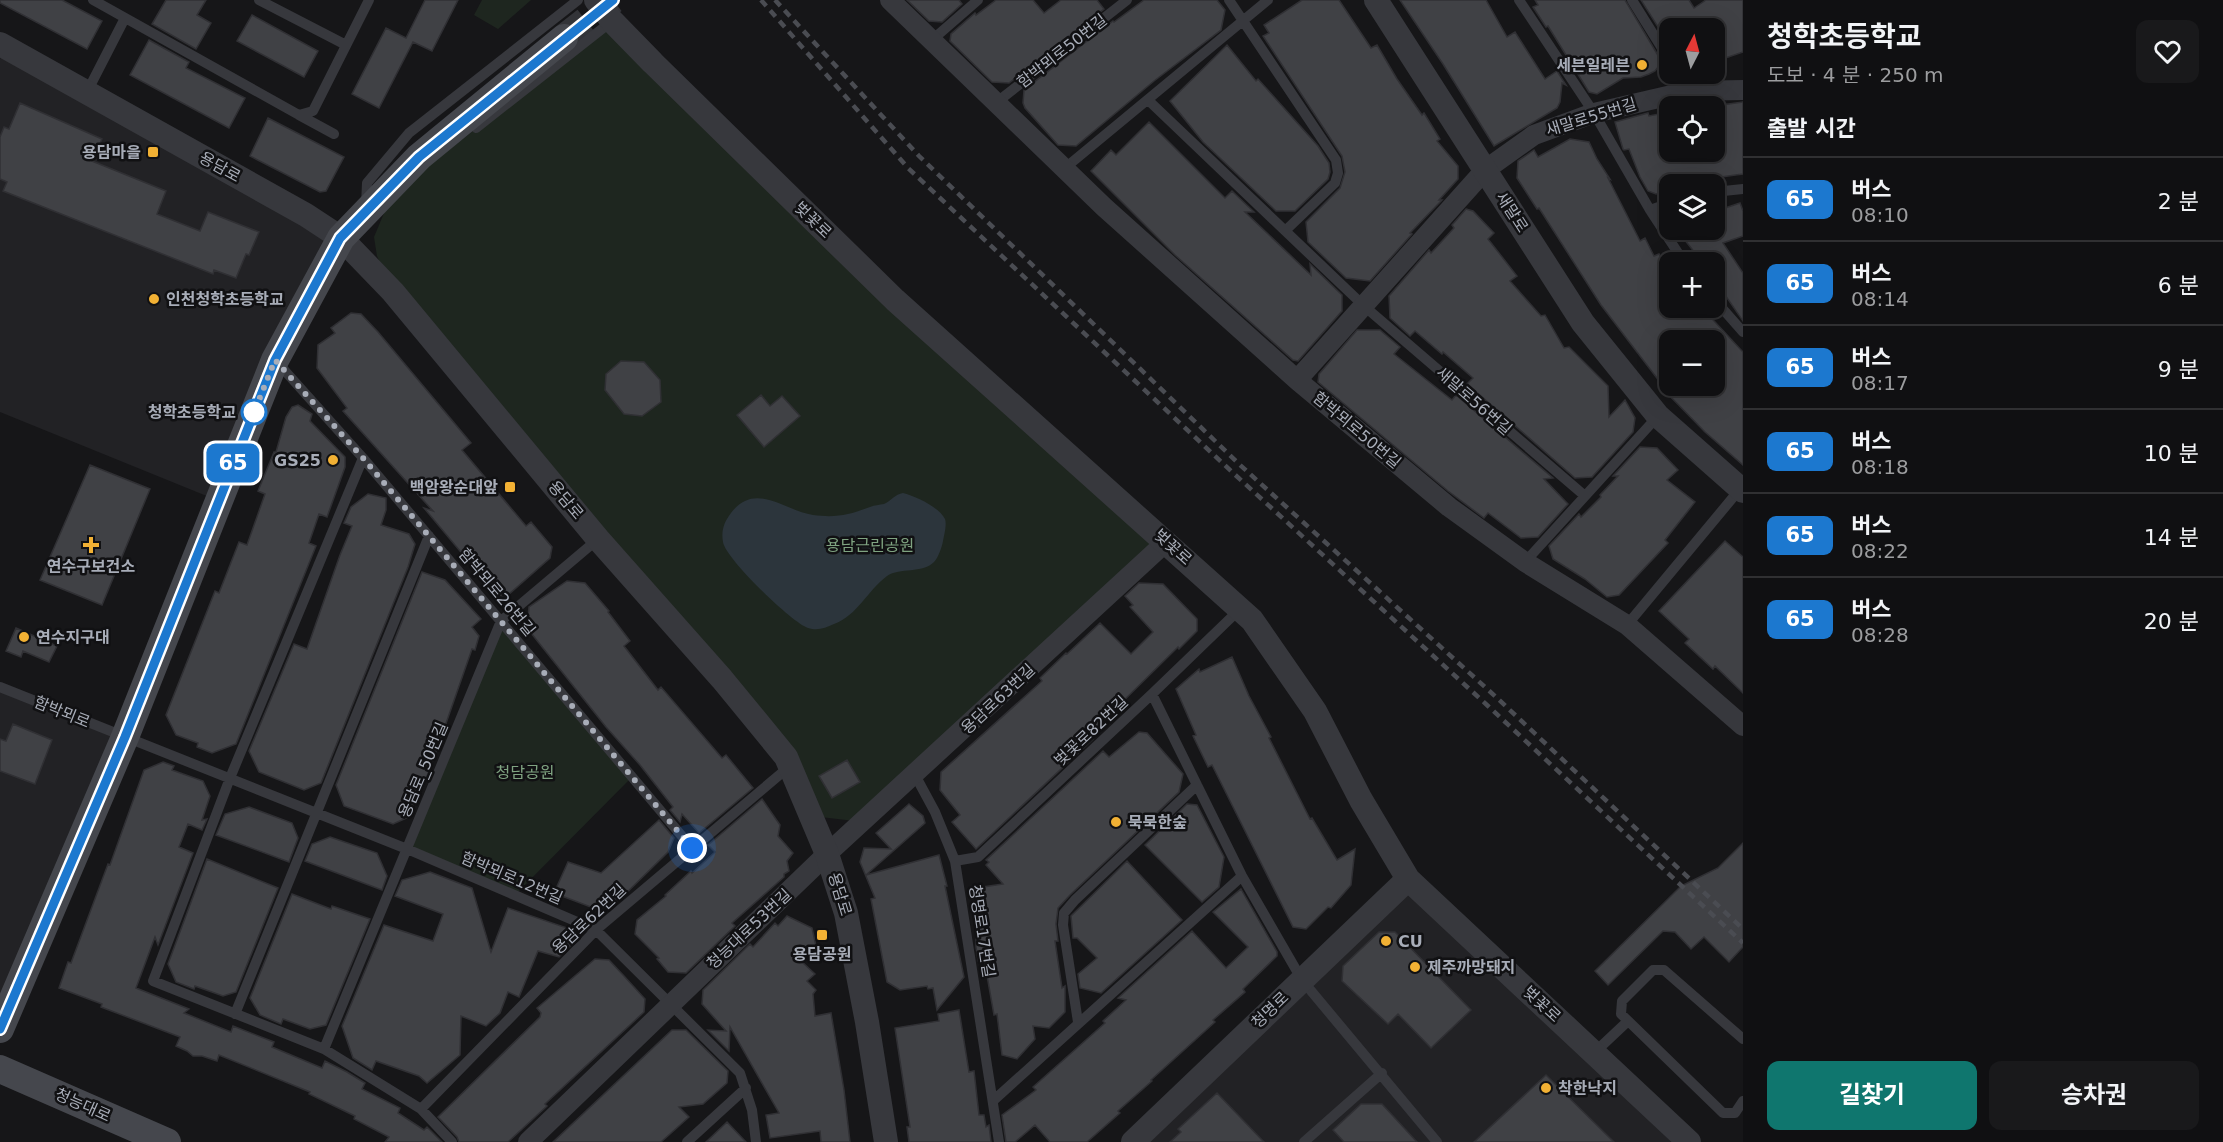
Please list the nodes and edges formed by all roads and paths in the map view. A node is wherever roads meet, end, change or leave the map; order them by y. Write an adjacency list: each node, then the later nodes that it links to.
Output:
1 (93, 0): 14 (lane)
2 (259, 0): 20 (lane)
3 (369, 0): 20 (lane)
4 (578, 0): 39 (lane)
5 (596, 0): 15 (street, 벚꽃로)
6 (890, 0): 18 (street, 함박뫼로50번길)
7 (978, 0): 18 (lane)
8 (1127, 0): 27 (lane, 함박뫼로50번길)
9 (1229, 0): 16 (lane)
10 (1268, 0): 16 (lane)
11 (1376, 0): 33 (street, 새말로)
12 (1519, 0): 28 (lane)
13 (1632, 0): 19 (lane)
14 (125, 18): 25 (lane); 29 (lane)
15 (612, 21): 31 (lane); 54 (street, 벚꽃로)
16 (1243, 22): 26 (lane); 40 (lane)
17 (564, 38): 39 (main road)
18 (932, 40): 27 (street, 함박뫼로50번길)
19 (1659, 43)
20 (346, 45): 29 (lane)
21 (2, 50): 25 (street, 용담로)
22 (1684, 84): 24 (lane)
23 (1743, 90): 24 (street, 새말로55번길)
24 (1689, 91): 28 (street, 새말로55번길)
25 (87, 92): 41 (street, 용담로)
26 (1148, 100): 32 (lane); 40 (lane, 새말로56번길)
27 (997, 102): 32 (street, 함박뫼로50번길)
28 (1593, 113): 33 (street, 새말로55번길); 38 (lane)
29 (299, 115): 30 (lane)
30 (334, 134)
31 (466, 136)
32 (1065, 168): 47 (street, 함박뫼로50번길)
33 (1485, 170): 43 (street); 48 (street, 새말로)
34 (1743, 189): 36 (lane)
35 (404, 190): 39 (lane)
36 (1725, 191)
37 (1659, 207): 38 (lane)
38 (1650, 210): 42 (lane)
39 (365, 212): 41 (main road)
40 (1286, 230): 43 (lane, 새말로56번길)
41 (340, 238): 46 (main road); 53 (street, 용담로)
42 (1677, 252)
43 (1364, 306): 47 (street); 51 (lane, 새말로56번길)
44 (1725, 310): 45 (lane)
45 (1742, 328)
46 (275, 360): 49 (lane, 함박뫼로26번길); 62 (main road)
47 (1297, 380): 55 (street, 함박뫼로50번길)
48 (1658, 416): 50 (street, 새말로); 51 (lane)
49 (363, 458): 52 (lane, 함박뫼로26번길); 65 (lane)
50 (1742, 488): 58 (lane, 새말로)
51 (1585, 496): 55 (lane)
52 (429, 536): 57 (lane, 함박뫼로26번길); 67 (lane)
53 (598, 538): 57 (lane, 용담로_50번길); 63 (street, 용담로)
54 (1167, 542): 56 (street, 벚꽃로); 64 (street, 용담로63번길)
55 (1525, 562): 58 (street, 함박뫼로50번길)
56 (1240, 609): 60 (lane, 벚꽃로82번길); 73 (street, 벚꽃로)
57 (501, 621): 68 (lane, 함박뫼로26번길); 69 (lane, 용담로_50번길)
58 (1627, 625): 61 (street, 함박뫼로50번길)
59 (0, 687): 62 (lane, 함박뫼로)
60 (1152, 694): 66 (lane); 71 (lane, 벚꽃로82번길)
61 (1743, 726)
62 (125, 737): 65 (lane, 함박뫼로12번길); 80 (main road)
63 (790, 765): 68 (lane, 용담로62번길); 70 (street, 용담로)
64 (915, 775): 70 (street, 용담로63번길); 71 (lane, 청명로17번길)
65 (230, 778): 67 (lane, 함박뫼로12번길); 77 (lane)
66 (1197, 785): 72 (lane); 79 (lane)
67 (318, 813): 69 (lane, 함박뫼로12번길); 77 (lane)
68 (692, 848): 74 (lane, 용담로62번길)
69 (407, 849): 74 (lane, 함박뫼로12번길); 82 (lane, 용담로_50번길)
70 (827, 854): 76 (street, 청능대로53번길); 95 (street, 용담로)
71 (955, 861): 87 (lane, 청명로17번길)
72 (1242, 876): 75 (lane); 79 (lane)
73 (1408, 879): 75 (street, 청명로); 83 (street, 벚꽃로)
74 (596, 930): 76 (lane, 함박뫼로12번길); 89 (lane, 용담로62번길)
75 (1302, 980): 85 (lane); 97 (street, 청명로)
76 (671, 1003): 86 (lane); 92 (street, 청능대로53번길)
77 (236, 1014): 82 (lane)
78 (1628, 1021): 81 (lane); 83 (lane); 88 (lane)
79 (1078, 1022): 87 (lane)
80 (0, 1029)
81 (1743, 1039)
82 (324, 1049): 89 (lane)
83 (1594, 1053): 100 (street, 벚꽃로)
84 (0, 1069): 90 (main road, 청능대로)
85 (1382, 1073): 98 (lane); 99 (lane)
86 (746, 1088): 93 (lane); 94 (lane)
87 (994, 1100): 96 (lane, 청명로17번길)
88 (1743, 1101)
89 (421, 1109): 91 (lane)
90 (167, 1142)
91 (453, 1142)
92 (528, 1142)
93 (687, 1142)
94 (756, 1142)
95 (886, 1142)
96 (999, 1142)
97 (1133, 1142)
98 (1304, 1142)
99 (1437, 1142)
100 (1689, 1142)

